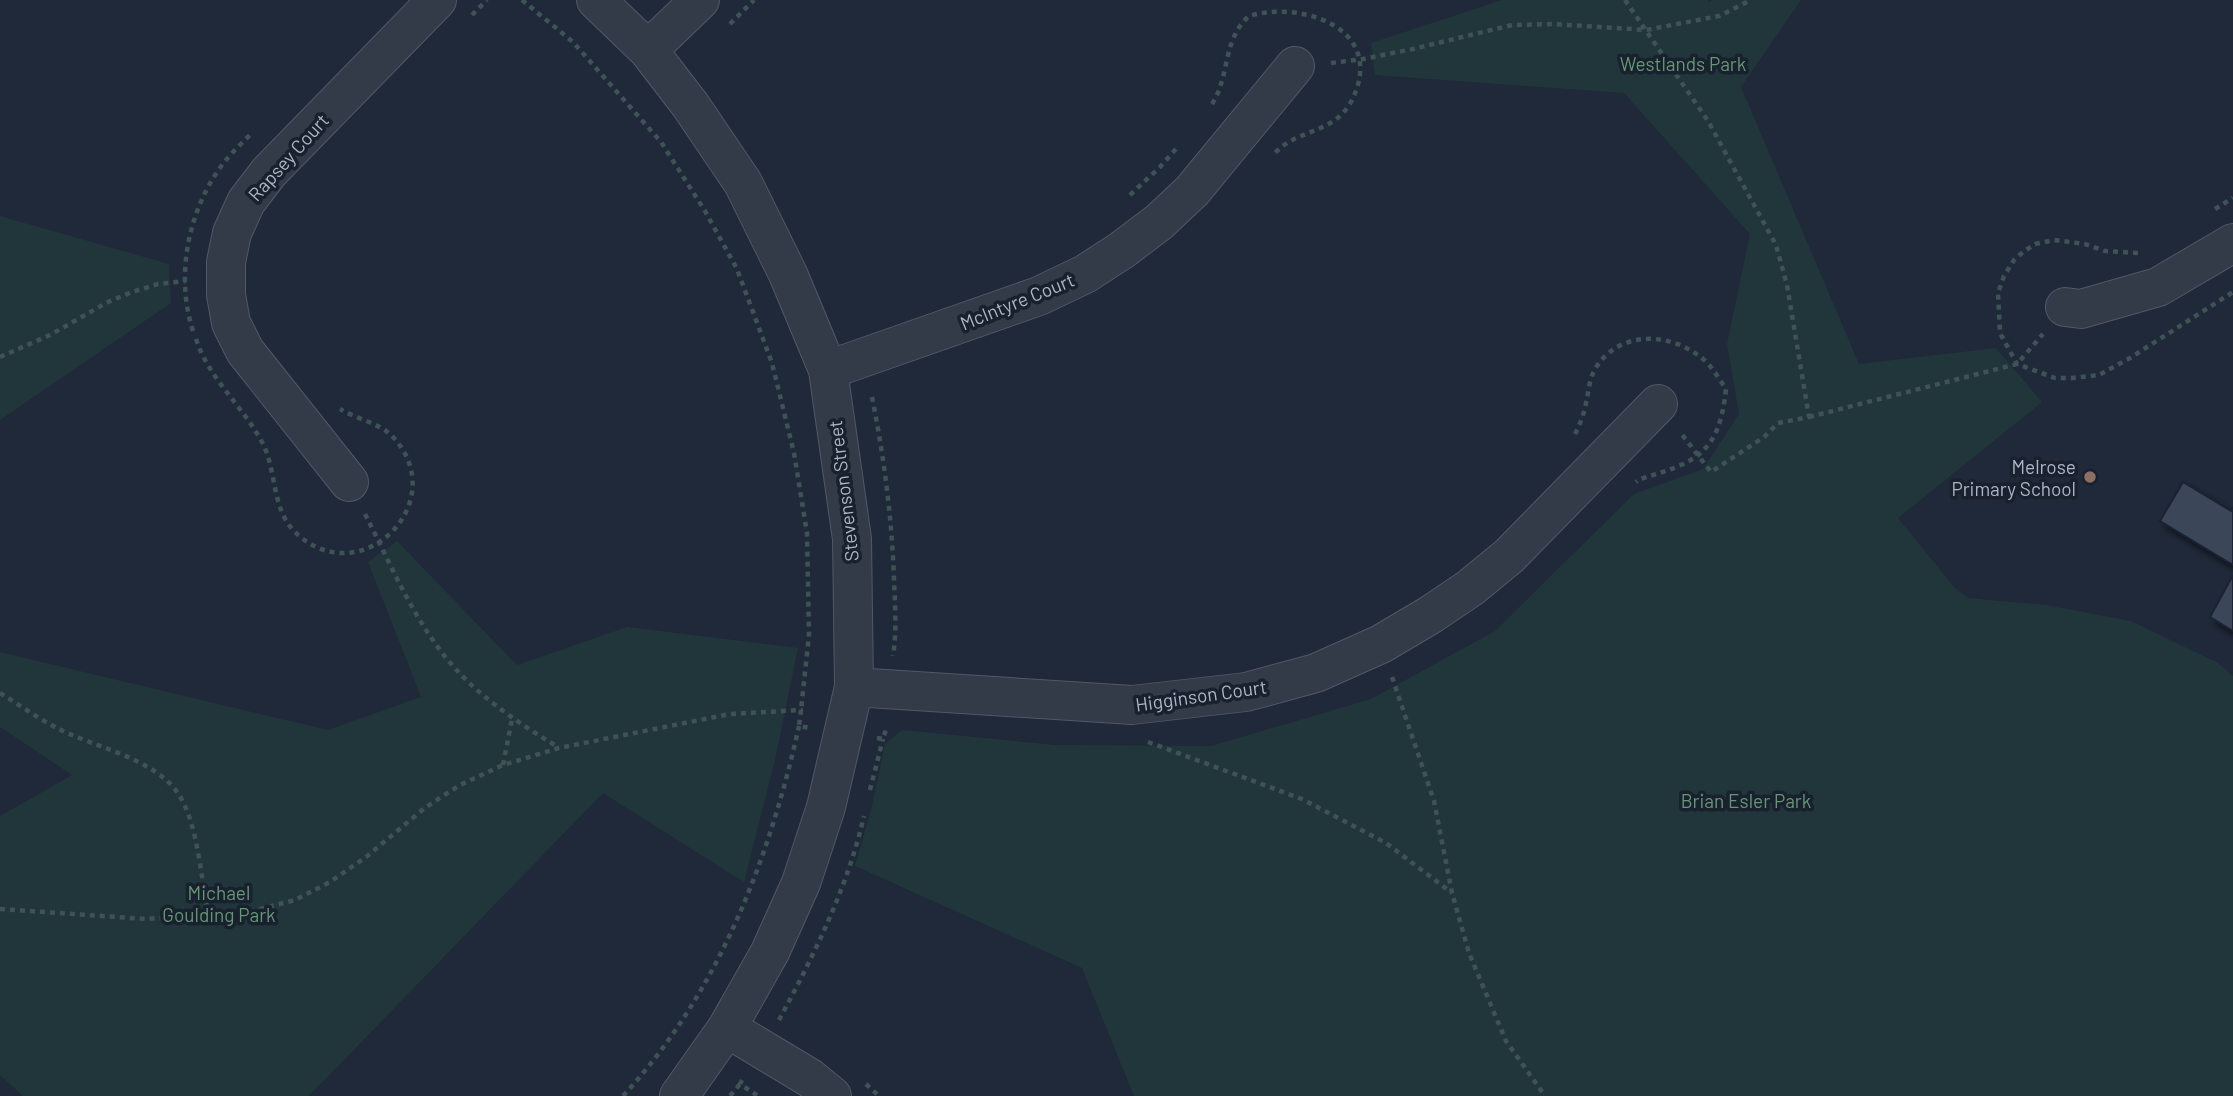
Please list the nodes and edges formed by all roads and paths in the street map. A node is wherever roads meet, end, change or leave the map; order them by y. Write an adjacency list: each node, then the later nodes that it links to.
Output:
1 (487, 0): 7 (path)
2 (522, 0): 32 (path)
3 (596, 0): 9 (street, Stevenson Street)
4 (700, 0): 9 (street)
5 (1625, 0): 8 (path)
6 (1751, 0): 8 (path)
7 (453, 10): 14 (street, Rapsey Court)
8 (1646, 30): 10 (path); 20 (path)
9 (648, 50): 17 (street, Stevenson Street)
10 (1295, 66): 17 (street, McIntyre Court)
11 (258, 127): 13 (path)
12 (2233, 243): 15 (street)
13 (185, 281): 14 (path); 16 (path); 25 (path)
14 (226, 281): 23 (street, Rapsey Court)
15 (2065, 307): 20 (path)
16 (0, 357)
17 (828, 370): 30 (street, Stevenson Street)
18 (1658, 404): 22 (path); 26 (street, Higginson Court)
19 (333, 405): 25 (path)
20 (1809, 417): 22 (path)
21 (1566, 443): 22 (path)
22 (1699, 456): 24 (path)
23 (349, 482): 25 (path)
24 (1631, 486)
25 (380, 543): 33 (path)
26 (1381, 644): 28 (path); 30 (street, Higginson Court)
27 (1404, 673): 28 (path)
28 (1393, 679): 29 (path); 42 (path)
29 (1382, 683)
30 (854, 687): 36 (street, Stevenson Street)
31 (0, 693): 44 (path)
32 (801, 710): 34 (path); 40 (path)
33 (512, 719): 40 (path); 41 (path)
34 (799, 726): 36 (path); 47 (path)
35 (901, 727): 36 (path)
36 (843, 732): 45 (street, Stevenson Street)
37 (1137, 741): 39 (path)
38 (1164, 741): 39 (path)
39 (1151, 742): 42 (path)
40 (559, 748): 41 (path)
41 (503, 765): 44 (path)
42 (1452, 893): 51 (path)
43 (0, 909): 44 (path)
44 (208, 914)
45 (727, 1028): 48 (street, Stevenson Street); 50 (street)
46 (740, 1084): 49 (path)
47 (624, 1096)
48 (679, 1096)
49 (730, 1096)
50 (832, 1096)
51 (1545, 1096)

